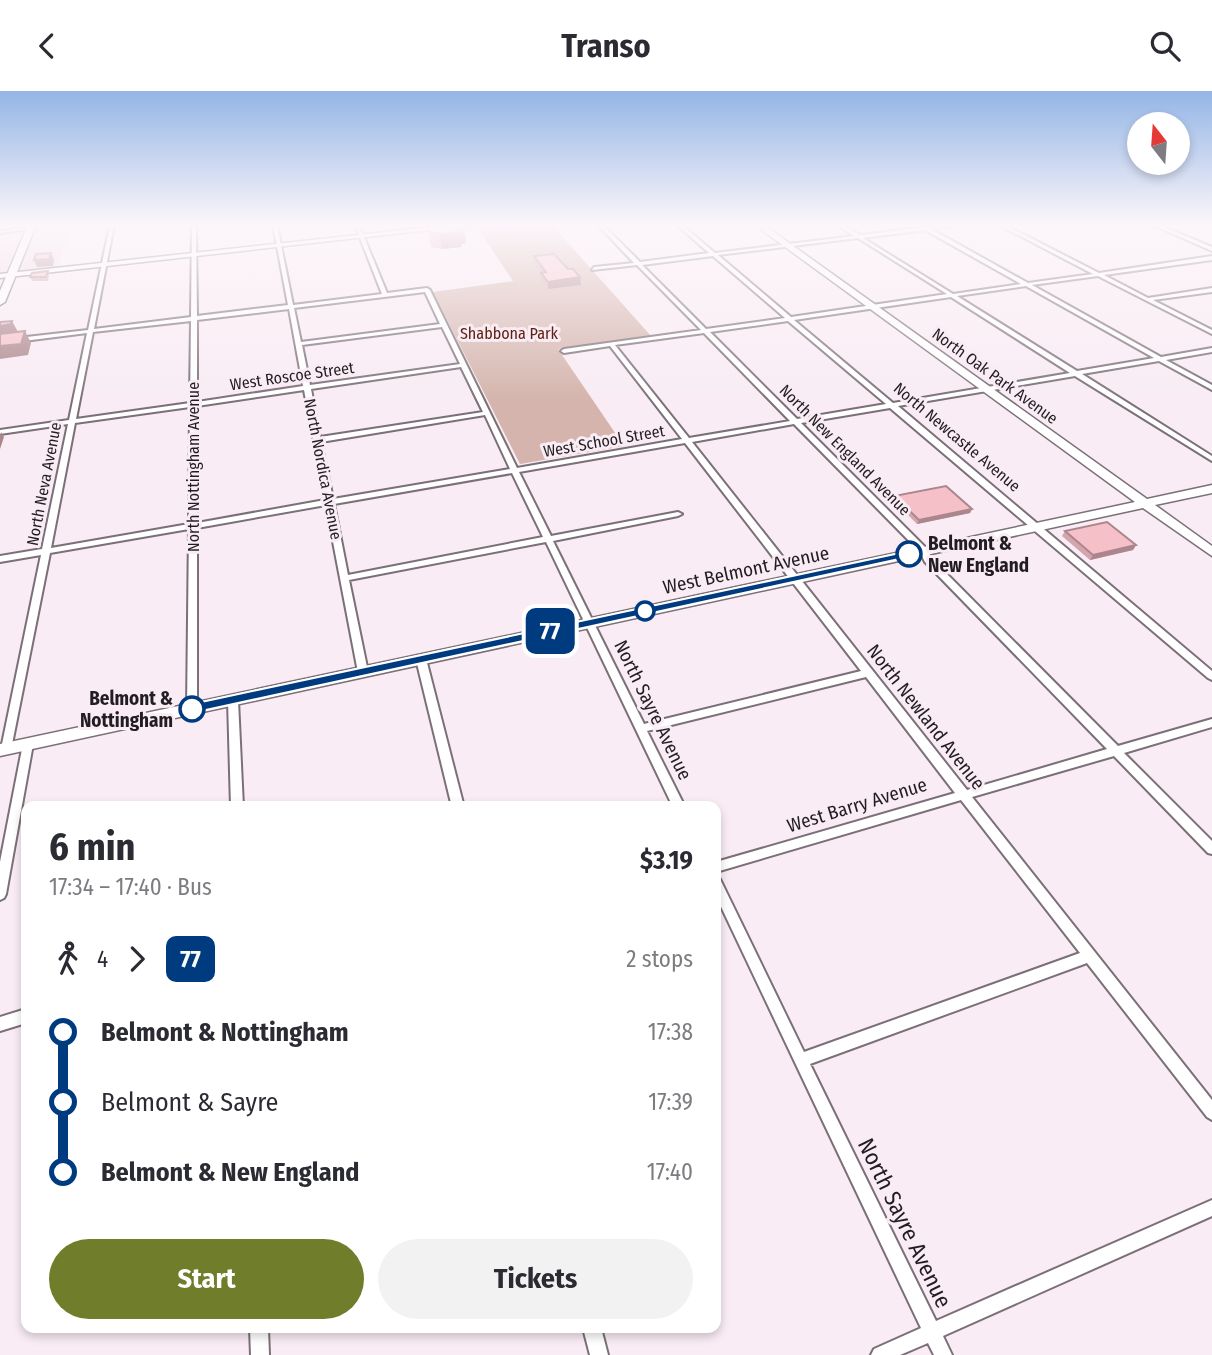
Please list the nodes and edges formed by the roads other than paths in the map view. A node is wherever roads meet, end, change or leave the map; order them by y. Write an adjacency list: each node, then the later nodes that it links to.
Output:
1 (7, 284): 17 (main road)
2 (100, 284): 24 (street, North Neva Avenue)
3 (194, 284): 20 (street, North Nottingham Avenue)
4 (287, 284): 18 (street, North Nordica Avenue)
5 (381, 284): 14 (street)
6 (658, 284): 25 (street, North New England Avenue)
7 (749, 284): 21 (street, North Newcastle Avenue)
8 (841, 284): 19 (street, North Oak Park Avenue)
9 (934, 284): 15 (street)
10 (1034, 284): 12 (street)
11 (1117, 284): 16 (street)
12 (1027, 285): 15 (street); 31 (street)
13 (1212, 290): 16 (street)
14 (385, 295): 18 (street); 22 (street, North Sayre Avenue)
15 (953, 296): 19 (street); 33 (street)
16 (1149, 300): 23 (street)
17 (0, 303)
18 (292, 307): 20 (street); 27 (street, North Nordica Avenue)
19 (873, 307): 21 (street); 36 (street, North Oak Park Avenue)
20 (194, 319): 24 (street); 37 (street, North Nottingham Avenue)
21 (791, 319): 25 (street); 38 (street, North Newcastle Avenue)
22 (444, 325): 27 (street); 32 (street, North Sayre Avenue)
23 (1210, 329)
24 (91, 331): 26 (street); 40 (street, North Neva Avenue)
25 (705, 331): 28 (street); 41 (street, North New England Avenue)
26 (0, 342)
27 (299, 344): 34 (street, North Nordica Avenue)
28 (611, 344): 30 (street); 44 (street, North Newland Avenue)
29 (1212, 350): 31 (street, West School Street)
30 (564, 351)
31 (1160, 359): 33 (street, West School Street); 35 (street)
32 (464, 365): 34 (street, West Roscoe Street); 39 (street, North Sayre Avenue)
33 (1076, 373): 36 (street, West School Street); 45 (street)
34 (307, 388): 37 (street, West Roscoe Street); 43 (street, North Nordica Avenue)
35 (1212, 388)
36 (987, 389): 38 (street, West School Street); 49 (street, North Oak Park Avenue)
37 (194, 404): 40 (street, West Roscoe Street); 51 (street, North Nottingham Avenue)
38 (894, 405): 41 (street, West School Street); 52 (street, North Newcastle Avenue)
39 (487, 413): 43 (street); 46 (street, North Sayre Avenue)
40 (72, 422): 42 (street, West Roscoe Street); 54 (street, North Neva Avenue)
41 (796, 422): 44 (street, West School Street); 55 (street, North New England Avenue)
42 (0, 432)
43 (317, 440): 48 (street, North Nordica Avenue)
44 (686, 441): 46 (street, West School Street); 59 (street, North Newland Avenue)
45 (1212, 459)
46 (515, 470): 48 (street, West School Street); 53 (street, North Sayre Avenue)
47 (1212, 489): 49 (street, West Belmont Avenue)
48 (330, 502): 51 (street, West School Street); 58 (street, North Nordica Avenue)
49 (1145, 503): 52 (street, West Belmont Avenue); 56 (street, North Oak Park Avenue)
50 (678, 514): 53 (street)
51 (193, 526): 54 (street, West School Street); 66 (street, North Nottingham Avenue)
52 (1037, 527): 55 (street, West Belmont Avenue); 64 (street, North Newcastle Avenue)
53 (549, 539): 58 (street); 60 (street, North Sayre Avenue)
54 (46, 551): 57 (street, West School Street); 70 (street, North Neva Avenue)
55 (924, 551): 59 (street, West Belmont Avenue); 71 (street, North New England Avenue)
56 (1212, 552)
57 (0, 559)
58 (345, 578): 62 (street, North Nordica Avenue)
59 (793, 579): 60 (street, West Belmont Avenue); 63 (street, North Newland Avenue)
60 (590, 623): 61 (street, West Belmont Avenue); 68 (street, North Sayre Avenue)
61 (421, 659): 62 (street, West Belmont Avenue); 74 (street)
62 (363, 672): 65 (street, West Belmont Avenue)
63 (869, 673): 68 (street); 72 (street, North Newland Avenue)
64 (1212, 676)
65 (233, 700): 66 (street, West Belmont Avenue); 73 (street)
66 (192, 709): 69 (street, West Belmont Avenue)
67 (1212, 723): 71 (street, West Barry Avenue)
68 (641, 729): 75 (street, North Sayre Avenue)
69 (28, 744): 70 (street, West Belmont Avenue); 79 (street)
70 (3, 749)
71 (1115, 750): 72 (street, West Barry Avenue); 76 (street, North New England Avenue)
72 (963, 794): 77 (street, West Barry Avenue); 80 (street, North Newland Avenue)
73 (237, 801)
74 (456, 801)
75 (676, 801)
76 (1212, 849)
77 (721, 866)
78 (721, 893): 83 (street, North Sayre Avenue)
79 (0, 894)
80 (1090, 957): 83 (street); 84 (street, North Newland Avenue)
81 (21, 1018): 82 (street)
82 (0, 1024)
83 (801, 1060): 86 (street, North Sayre Avenue)
84 (1212, 1112)
85 (1212, 1208): 86 (street)
86 (932, 1332): 91 (street); 92 (street, North Sayre Avenue)
87 (259, 1333): 89 (street)
88 (593, 1333): 90 (street)
89 (260, 1355)
90 (599, 1355)
91 (880, 1355)
92 (943, 1355)

